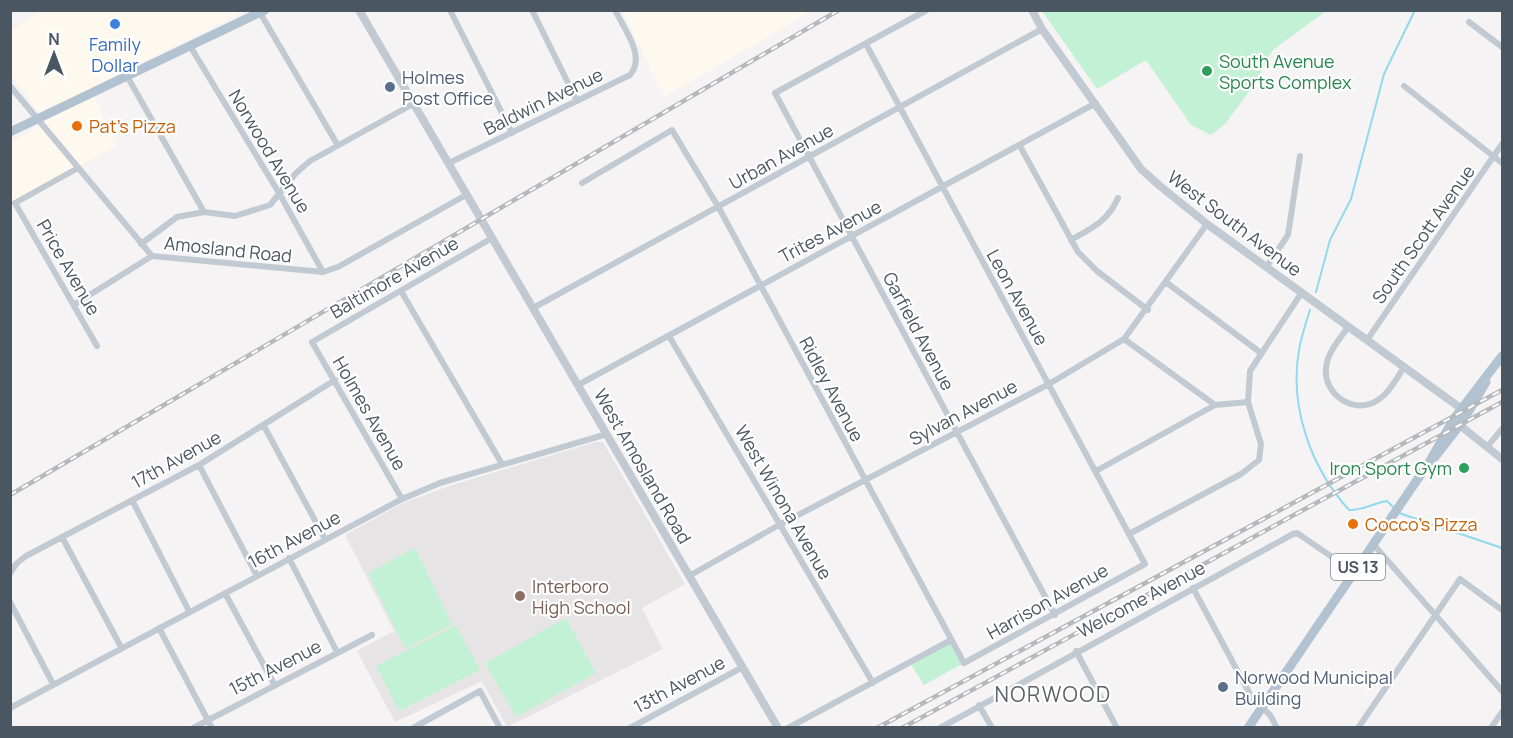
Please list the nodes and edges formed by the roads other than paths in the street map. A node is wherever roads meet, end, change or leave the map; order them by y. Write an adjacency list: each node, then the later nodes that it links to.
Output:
1 (359, 10): 18 (street, West Amosland Road)
2 (450, 10): 22 (street)
3 (532, 10): 16 (street)
4 (615, 10): 16 (street, Baldwin Avenue)
5 (927, 10): 10 (street)
6 (1032, 10): 9 (street, West South Avenue)
7 (261, 11): 11 (main road); 23 (street)
8 (1469, 22): 12 (street)
9 (1042, 29): 17 (street, West South Avenue); 19 (street, Urban Avenue)
10 (866, 44): 19 (street, Leon Avenue); 26 (street, Garfield Avenue)
11 (190, 46): 13 (main road); 34 (street, Norwood Avenue)
12 (1503, 47)
13 (127, 76): 20 (main road); 38 (street)
14 (10, 86): 20 (street, Amosland Road)
15 (1404, 86): 28 (street)
16 (578, 101): 22 (street, Baldwin Avenue)
17 (1096, 103): 25 (street, Trites Avenue); 39 (street, West South Avenue)
18 (412, 104): 23 (street); 30 (street, West Amosland Road)
19 (900, 109): 26 (street, Urban Avenue); 33 (street, Leon Avenue)
20 (40, 118): 21 (main road); 31 (street, Amosland Road)
21 (11, 132)
22 (512, 133): 30 (street, Baldwin Avenue)
23 (337, 144): 34 (street)
24 (1503, 144): 28 (street, South Scott Avenue)
25 (1020, 146): 33 (street, Trites Avenue); 42 (street)
26 (811, 156): 37 (street, Urban Avenue); 40 (street, Garfield Avenue)
27 (1300, 156): 45 (street)
28 (1494, 157): 29 (street); 57 (street, South Scott Avenue)
29 (1503, 163)
30 (449, 164): 35 (street, West Amosland Road)
31 (78, 168): 43 (street, Amosland Road); 51 (street, Price Avenue)
32 (582, 183): 37 (street, Ridley Avenue)
33 (942, 188): 40 (street, Trites Avenue); 64 (street, Leon Avenue)
34 (279, 193): 38 (street); 46 (street, Norwood Avenue)
35 (466, 195): 41 (street, West Amosland Road); 46 (street, Amosland Road)
36 (1118, 198): 42 (street)
37 (719, 207): 48 (street, Ridley Avenue); 52 (street, Urban Avenue)
38 (204, 212): 43 (street)
39 (1207, 224): 45 (street, West South Avenue); 47 (street, Sylvan Avenue)
40 (851, 237): 48 (street, Trites Avenue); 72 (street, Garfield Avenue)
41 (492, 238): 49 (street, Baltimore Avenue); 52 (street, West Amosland Road)
42 (1071, 240): 53 (street)
43 (141, 244): 44 (street, Amosland Road)
44 (152, 256): 46 (street, Amosland Road); 51 (street)
45 (1267, 266): 50 (street, West South Avenue)
46 (323, 272)
47 (1167, 283): 53 (street, Sylvan Avenue); 60 (street)
48 (759, 286): 55 (street, Trites Avenue); 79 (street, Ridley Avenue)
49 (401, 291): 58 (street, Baltimore Avenue); 76 (street)
50 (1302, 292): 54 (street, West South Avenue); 60 (street)
51 (75, 304): 59 (street, Price Avenue)
52 (533, 308): 65 (street, West Amosland Road)
53 (1148, 310): 56 (street, Sylvan Avenue)
54 (1348, 327): 57 (street, West South Avenue); 62 (street)
55 (669, 336): 65 (street, Trites Avenue); 82 (street, West Winona Avenue)
56 (1124, 339): 64 (street, Sylvan Avenue); 67 (street)
57 (1367, 340): 62 (street, West South Avenue)
58 (312, 342): 63 (street, Holmes Avenue)
59 (97, 346)
60 (1261, 353): 66 (street)
61 (1503, 356): 68 (main road, US 13)
62 (1404, 367): 68 (street, West South Avenue)
63 (335, 380): 70 (street, 17th Avenue); 80 (street, Holmes Avenue)
64 (1048, 384): 72 (street, Sylvan Avenue); 78 (street, Leon Avenue)
65 (578, 385): 73 (street, West Amosland Road)
66 (1248, 402): 67 (street); 83 (street)
67 (1215, 405): 78 (street)
68 (1465, 411): 69 (main road, US 13)
69 (1456, 423): 74 (street); 86 (main road, US 13)
70 (264, 426): 77 (street, 17th Avenue); 85 (street)
71 (1503, 429): 74 (street)
72 (957, 432): 79 (street, Sylvan Avenue); 99 (street, Garfield Avenue)
73 (607, 434): 76 (street, 16th Avenue); 92 (street, West Amosland Road)
74 (1486, 447): 75 (street)
75 (1503, 459)
76 (502, 464): 80 (street, 16th Avenue)
77 (199, 465): 81 (street, 17th Avenue); 91 (street)
78 (1096, 471): 83 (street, Leon Avenue)
79 (865, 481): 82 (street, Sylvan Avenue); 102 (street, Ridley Avenue)
80 (402, 499): 85 (street, 16th Avenue)
81 (132, 500): 84 (street, 17th Avenue); 97 (street)
82 (780, 525): 92 (street, Sylvan Avenue); 108 (street, West Winona Avenue)
83 (1129, 534): 88 (street, Leon Avenue)
84 (63, 537): 90 (street, 17th Avenue); 103 (street)
85 (325, 539): 87 (street, 16th Avenue)
86 (1373, 544): 89 (main road, US 13); 98 (street)
87 (289, 558): 91 (street, 16th Avenue); 105 (street)
88 (1145, 564): 99 (street, Harrison Avenue)
89 (1354, 572): 93 (street, Welcome Avenue); 114 (main road, US 13)
90 (10, 573)
91 (257, 576): 94 (street, 16th Avenue)
92 (689, 576): 107 (street, West Amosland Road)
93 (1193, 588): 104 (street, Welcome Avenue); 114 (street)
94 (225, 593): 97 (street, 16th Avenue); 110 (street)
95 (10, 602): 109 (street)
96 (1503, 610): 98 (street)
97 (189, 611): 100 (street, 16th Avenue)
98 (1435, 614): 111 (street); 129 (street)
99 (1055, 615): 106 (street, Harrison Avenue)
100 (159, 628): 103 (street, 16th Avenue); 116 (street)
101 (372, 635): 105 (street, 15th Avenue)
102 (951, 640): 106 (street, Ridley Avenue); 108 (street)
103 (121, 647): 109 (street, 16th Avenue)
104 (1076, 651): 112 (street, Welcome Avenue); 126 (street)
105 (337, 652): 110 (street, 15th Avenue)
106 (964, 663)
107 (743, 667): 121 (street, 13th Avenue); 122 (street, West Amosland Road)
108 (873, 683): 123 (street)
109 (53, 684): 113 (street, 16th Avenue)
110 (274, 684): 116 (street, 15th Avenue)
111 (1503, 691)
112 (979, 705): 124 (street, Welcome Avenue); 125 (street)
113 (10, 708)
114 (1262, 708): 127 (main road, US 13); 128 (street)
115 (1503, 712): 130 (street)
116 (208, 720): 117 (street, 15th Avenue); 118 (street)
117 (193, 728)
118 (212, 728)
119 (412, 728): 120 (street)
120 (500, 728)
121 (630, 728)
122 (778, 728)
123 (788, 728)
124 (940, 728)
125 (992, 728)
126 (1117, 728)
127 (1248, 728)
128 (1277, 728)
129 (1358, 728)
130 (1491, 728)

